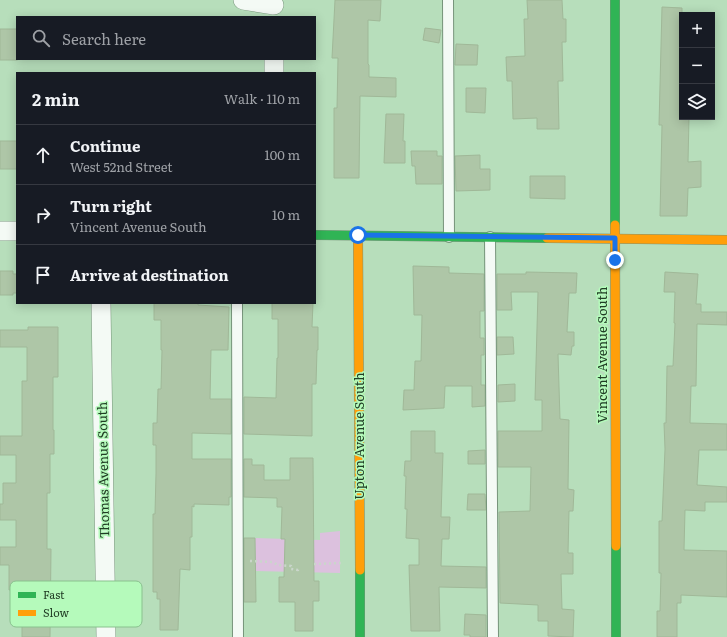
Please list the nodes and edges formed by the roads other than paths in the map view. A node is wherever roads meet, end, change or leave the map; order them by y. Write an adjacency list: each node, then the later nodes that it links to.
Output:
1 (243, 0): 4 (street)
2 (448, 0): 11 (lane)
3 (615, 0): 13 (street, Vincent Avenue South)
4 (274, 7)
5 (274, 60): 6 (street)
6 (274, 72)
7 (0, 231): 8 (street)
8 (16, 231)
9 (316, 235): 10 (street)
10 (358, 235): 11 (street); 21 (street, Upton Avenue South)
11 (449, 236): 12 (street)
12 (490, 237): 13 (street); 22 (lane)
13 (615, 238): 14 (street); 23 (street, Vincent Avenue South)
14 (727, 240)
15 (101, 304): 17 (street, Thomas Avenue South)
16 (237, 304): 20 (lane)
17 (105, 581)
18 (106, 627): 19 (street, Thomas Avenue South)
19 (106, 637)
20 (238, 637)
21 (360, 637)
22 (493, 637)
23 (616, 637)

